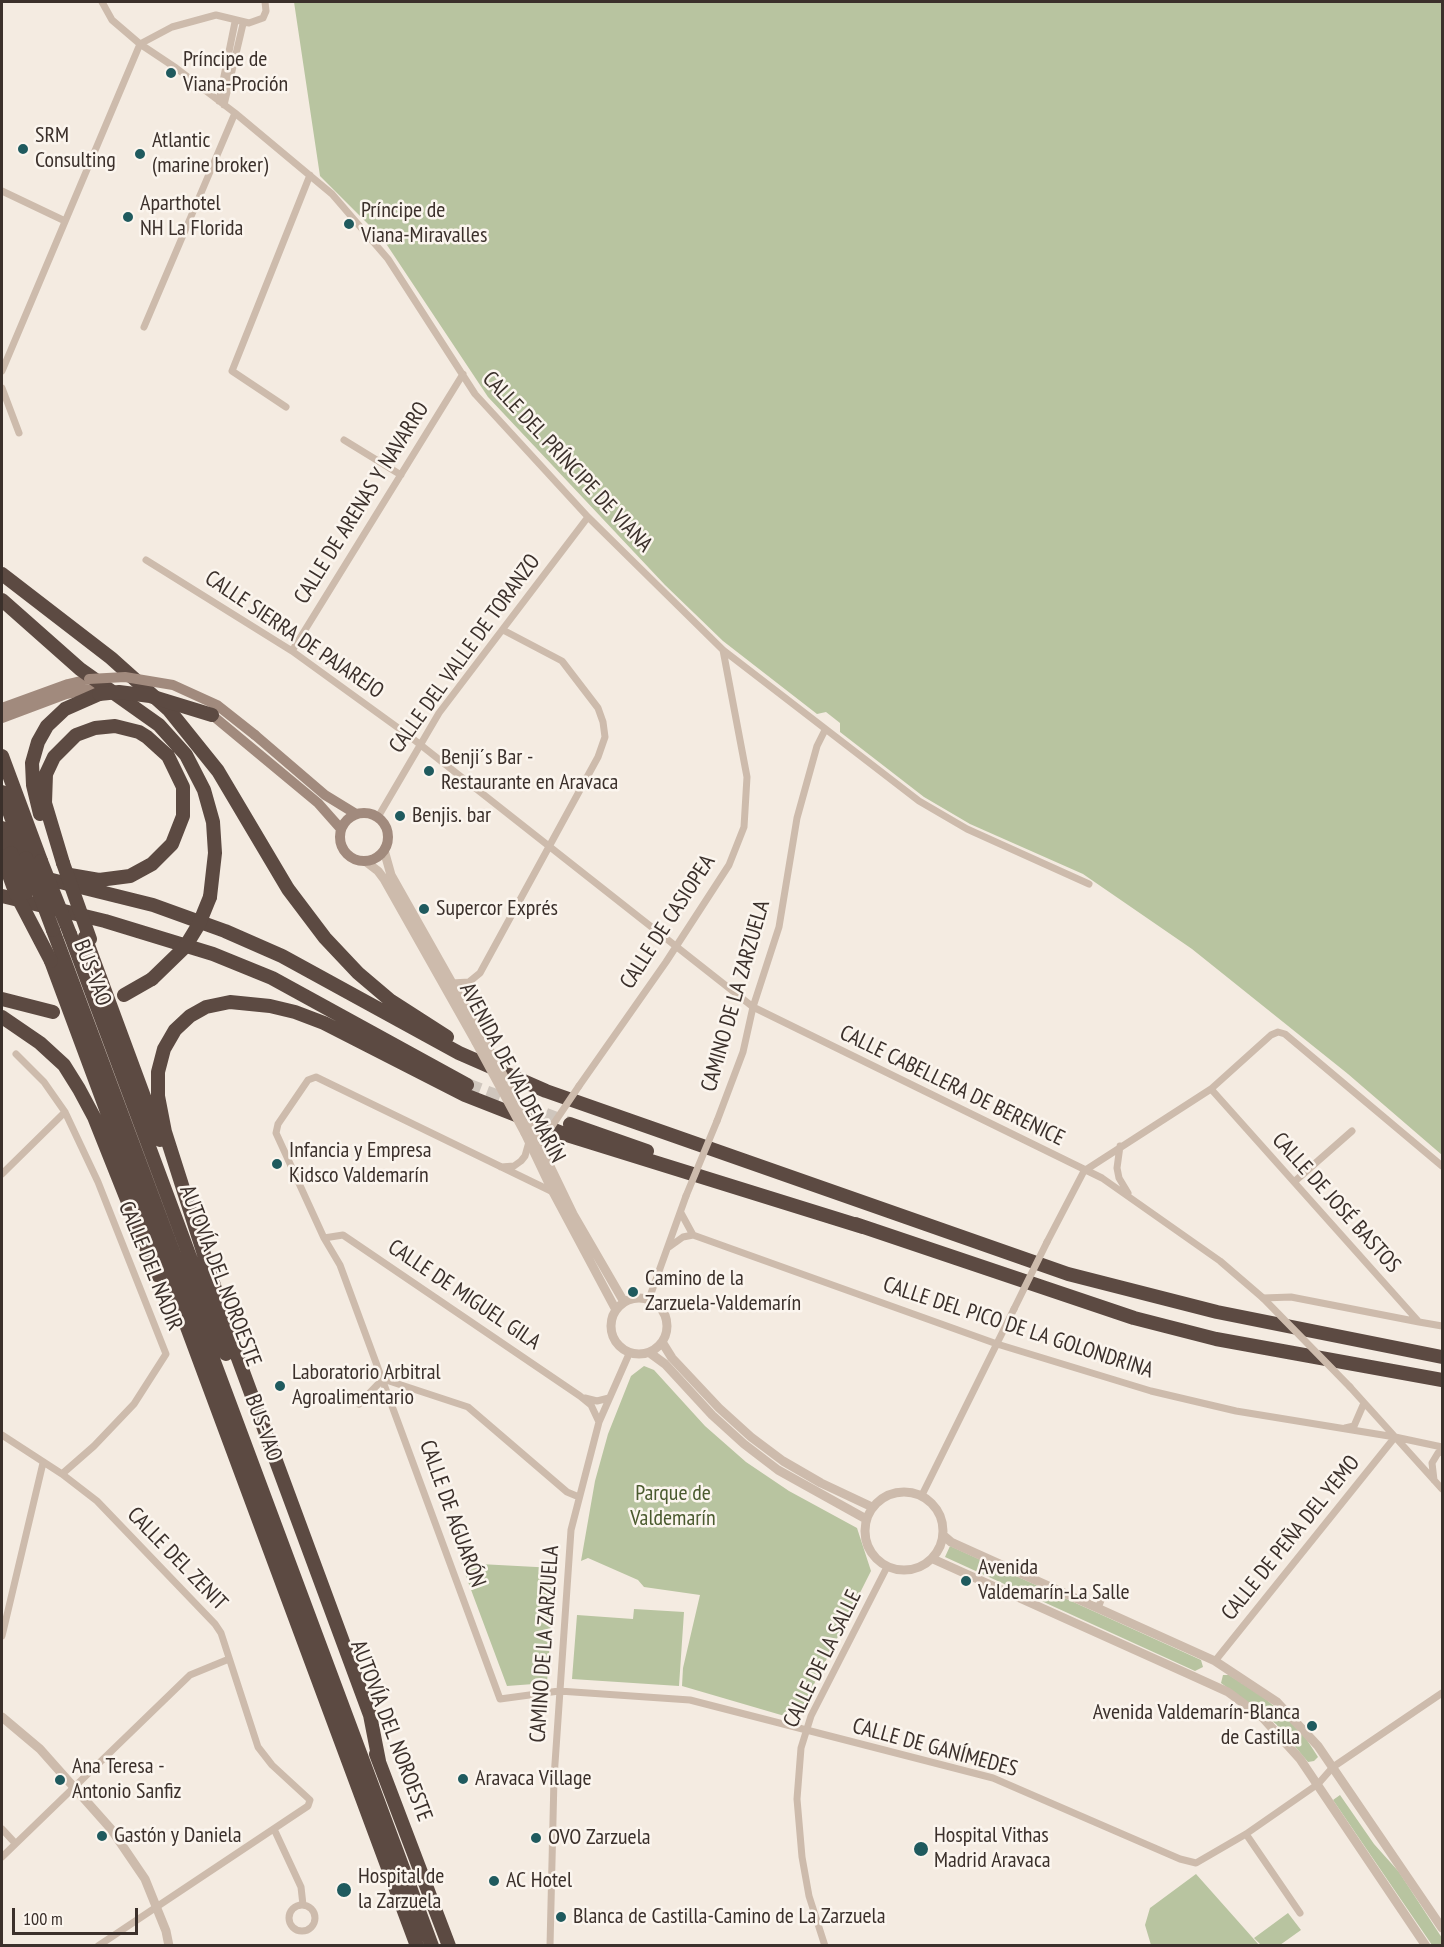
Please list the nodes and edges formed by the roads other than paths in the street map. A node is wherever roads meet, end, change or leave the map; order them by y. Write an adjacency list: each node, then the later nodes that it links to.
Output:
1 (102, 2): 5 (street, CALLE DEL PRÍNCIPE DE VIANA)
2 (265, 2): 4 (street)
3 (235, 22): 4 (street); 5 (street); 6 (street)
4 (243, 24): 6 (street)
5 (140, 44): 6 (street, CALLE DEL PRÍNCIPE DE VIANA); 10 (street)
6 (222, 103): 7 (street, CALLE DEL PRÍNCIPE DE VIANA)
7 (235, 113): 8 (street, CALLE DEL PRÍNCIPE DE VIANA); 11 (street)
8 (310, 175): 13 (street, CALLE DEL PRÍNCIPE DE VIANA); 15 (street)
9 (2, 191): 10 (street)
10 (65, 221): 12 (street)
11 (144, 327)
12 (2, 371)
13 (463, 374): 18 (street, CALLE DE ARENAS Y NAVARRO); 19 (street, CALLE DEL PRÍNCIPE DE VIANA)
14 (2, 388): 16 (street)
15 (286, 406)
16 (19, 432)
17 (344, 440): 18 (street)
18 (401, 475): 25 (street, CALLE DE ARENAS Y NAVARRO)
19 (588, 517): 23 (street, CALLE DEL VALLE DE TORANZO); 24 (street, CALLE DEL PRÍNCIPE DE VIANA)
20 (146, 560): 25 (street, CALLE SIERRA DE PAJAREJO)
21 (2, 574): 59 (highway)
22 (2, 600): 51 (highway, bridge)
23 (503, 630): 32 (street, CALLE DEL VALLE DE TORANZO); 39 (street)
24 (723, 650): 31 (street, CALLE DEL PRÍNCIPE DE VIANA); 49 (street, CALLE DE CASIOPEA)
25 (292, 651): 32 (street, CALLE SIERRA DE PAJAREJO)
26 (94, 687): 27 (main road); 29 (highway, bridge); 35 (main road, bridge); 43 (highway)
27 (45, 697): 28 (main road); 30 (main road)
28 (2, 708)
29 (212, 715): 38 (main road)
30 (2, 718)
31 (825, 730): 45 (street); 53 (street, CAMINO DE LA ZARZUELA)
32 (419, 743): 36 (street, CALLE DEL VALLE DE TORANZO); 39 (street, CALLE CABELLERA DE BERENICE)
33 (2, 756): 124 (highway, AUTOVÍA DEL NOROESTE, bridge)
34 (2, 792): 143 (highway, BUS-VAO, bridge)
35 (356, 813): 36 (main road); 38 (main road)
36 (378, 817): 40 (main road)
37 (2, 828): 41 (highway)
38 (340, 829): 42 (main road)
39 (549, 846): 49 (street, CALLE CABELLERA DE BERENICE); 50 (street)
40 (384, 850): 42 (main road); 50 (street, AVENIDA DE VALDEMARÍN)
41 (5, 857): 43 (highway); 102 (highway, bridge)
42 (365, 861): 63 (street, AVENIDA DE VALDEMARÍN, bridge)
43 (61, 863): 77 (highway, bridge)
44 (2, 867): 59 (highway)
45 (1089, 884)
46 (2, 896): 48 (highway)
47 (2, 905): 48 (highway)
48 (105, 921): 57 (highway)
49 (676, 947): 53 (street, CALLE CABELLERA DE BERENICE); 63 (street, CALLE DE CASIOPEA, bridge)
50 (452, 983): 63 (street, AVENIDA DE VALDEMARÍN, bridge)
51 (124, 995)
52 (2, 999): 54 (highway)
53 (753, 1007): 68 (street, CALLE CABELLERA DE BERENICE); 74 (street, CAMINO DE LA ZARZUELA, bridge)
54 (53, 1012)
55 (2, 1017): 102 (highway)
56 (16, 1054): 60 (street, CALLE DEL NADIR)
57 (467, 1085)
58 (1211, 1089): 64 (street); 66 (street); 71 (street, CALLE DE JOSÉ BASTOS)
59 (546, 1091): 90 (highway)
60 (65, 1112): 69 (street); 105 (street, CALLE DEL NADIR)
61 (570, 1124): 75 (highway)
62 (1352, 1131): 71 (street)
63 (532, 1140): 65 (street, CALLE DE CASIOPEA); 72 (street, AVENIDA DE VALDEMARÍN); 82 (street, AVENIDA DE VALDEMARÍN)
64 (1120, 1146): 68 (street); 73 (street)
65 (518, 1164): 67 (street); 70 (street)
66 (1443, 1166)
67 (501, 1167): 70 (street, CALLE DE AGUARÓN); 78 (street, CALLE DE AGUARÓN)
68 (1084, 1171): 73 (street, CALLE CABELLERA DE BERENICE); 87 (street, bridge)
69 (2, 1174)
70 (521, 1176): 72 (street, CALLE DE AGUARÓN)
71 (1294, 1182): 84 (street, CALLE DE JOSÉ BASTOS)
72 (553, 1192): 83 (street, AVENIDA DE VALDEMARÍN)
73 (1132, 1197): 80 (street, CALLE CABELLERA DE BERENICE)
74 (681, 1213): 76 (street); 79 (street, CAMINO DE LA ZARZUELA)
75 (863, 1227): 77 (highway); 92 (highway)
76 (693, 1235): 79 (street); 87 (street, CALLE DEL PICO DE LA GOLONDRINA)
77 (197, 1237): 124 (highway)
78 (324, 1238): 91 (street, CALLE DE AGUARÓN); 93 (street, CALLE DE MIGUEL GILA)
79 (669, 1247): 81 (street, CAMINO DE LA ZARZUELA)
80 (1263, 1298): 84 (street); 95 (street, CALLE CABELLERA DE BERENICE, bridge)
81 (649, 1299): 82 (street); 86 (street)
82 (624, 1302): 83 (street)
83 (616, 1310): 89 (street)
84 (1419, 1322): 85 (street)
85 (1443, 1326)
86 (662, 1342): 88 (street); 110 (street)
87 (997, 1344): 98 (street, CALLE DEL PICO DE LA GOLONDRINA); 108 (street)
88 (650, 1353): 89 (street); 111 (street)
89 (629, 1354): 94 (street, CAMINO DE LA ZARZUELA)
90 (1443, 1357)
91 (383, 1379): 96 (street); 109 (street); 120 (street, CALLE DE AGUARÓN)
92 (1443, 1380)
93 (580, 1396): 94 (street); 97 (street, CALLE DE MIGUEL GILA)
94 (609, 1398): 97 (street, CAMINO DE LA ZARZUELA)
95 (1364, 1403): 98 (street); 100 (street, CALLE CABELLERA DE BERENICE)
96 (358, 1404)
97 (599, 1422): 109 (street, CAMINO DE LA ZARZUELA)
98 (1339, 1429): 100 (street, CALLE DEL PICO DE LA GOLONDRINA)
99 (2, 1435): 104 (street, CALLE DEL ZENIT)
100 (1395, 1437): 101 (street, CALLE DEL PICO DE LA GOLONDRINA); 106 (street, CALLE CABELLERA DE BERENICE); 119 (street, CALLE DE PEÑA DEL YEMO)
101 (1443, 1447)
102 (232, 1452): 126 (highway)
103 (1443, 1452): 106 (street)
104 (43, 1463): 105 (street, CALLE DEL ZENIT); 117 (street)
105 (62, 1473): 118 (street, CALLE DEL ZENIT)
106 (1434, 1480): 107 (street, CALLE CABELLERA DE BERENICE)
107 (1443, 1489)
108 (922, 1496): 110 (street); 112 (street)
109 (579, 1497): 120 (street, CAMINO DE LA ZARZUELA)
110 (872, 1507): 111 (street)
111 (866, 1519): 114 (street)
112 (944, 1536): 113 (street); 116 (street)
113 (933, 1559): 114 (street); 127 (street)
114 (887, 1567): 123 (street, CALLE DE LA SALLE)
115 (1104, 1593): 116 (street)
116 (1098, 1608): 119 (street)
117 (2, 1636)
118 (229, 1659): 128 (street); 130 (street, CALLE DEL ZENIT)
119 (1215, 1661): 125 (street)
120 (559, 1691): 123 (street, CALLE DE GANÍMEDES); 146 (street, CAMINO DE LA ZARZUELA)
121 (1443, 1693): 125 (street, CALLE DE GANÍMEDES)
122 (2, 1717): 128 (street)
123 (806, 1732): 131 (street, CALLE DE GANÍMEDES); 147 (street, CALLE DE LA SALLE)
124 (379, 1761): 134 (highway, AUTOVÍA DEL NOROESTE)
125 (1333, 1767): 127 (street, CALLE DE GANÍMEDES); 138 (street)
126 (353, 1774): 141 (highway); 142 (highway)
127 (1317, 1784): 131 (street, CALLE DE GANÍMEDES); 148 (street)
128 (75, 1787): 132 (street); 136 (street)
129 (2, 1829): 132 (street)
130 (274, 1829): 135 (street); 136 (street)
131 (1246, 1834): 137 (street)
132 (15, 1844): 133 (street)
133 (2, 1857)
134 (425, 1882): 144 (highway, AUTOVÍA DEL NOROESTE); 145 (highway)
135 (303, 1905)
136 (158, 1906): 139 (street); 140 (street)
137 (1300, 1913)
138 (1443, 1928)
139 (98, 1946)
140 (169, 1946)
141 (410, 1946)
142 (417, 1946)
143 (432, 1946)
144 (449, 1946)
145 (456, 1946)
146 (550, 1946)
147 (825, 1946)
148 (1426, 1946)

